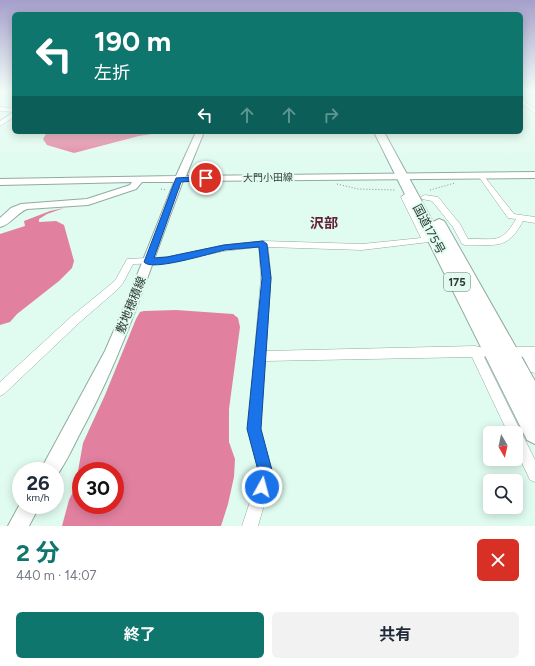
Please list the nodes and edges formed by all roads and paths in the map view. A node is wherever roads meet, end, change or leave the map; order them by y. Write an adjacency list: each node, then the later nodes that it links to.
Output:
1 (12, 116): 2 (street)
2 (0, 124)
3 (199, 134): 13 (main road, 敷地穂積線)
4 (380, 134): 11 (highway, 国道175号 / 175)
5 (388, 134): 11 (highway, 国道175号 / 175)
6 (535, 175): 9 (main road, 大門小田線)
7 (332, 176): 11 (main road, 大門小田線); 11 (path); 13 (main road, 大門小田線)
8 (469, 177): 9 (main road, 大門小田線); 11 (main road, 大門小田線); 14 (path)
9 (482, 177): 15 (street)
10 (139, 180): 12 (main road, 大門小田線); 13 (main road, 大門小田線); 17 (main road)
11 (402, 180): 14 (highway, 国道175号 / 175)
12 (0, 182)
13 (177, 186): 19 (main road, 敷地穂積線)
14 (422, 193): 15 (street); 18 (street); 24 (highway, 国道175号 / 175); 26 (highway, 国道175号 / 175)
15 (521, 218): 16 (street)
16 (535, 220)
17 (0, 224)
18 (263, 244): 19 (street); 21 (street)
19 (148, 262): 23 (street); 28 (main road, 敷地穂積線)
20 (526, 352): 22 (street)
21 (261, 356): 25 (street); 32 (street)
22 (535, 368)
23 (0, 390)
24 (535, 402)
25 (512, 426)
26 (535, 432)
27 (523, 450): 29 (street)
28 (54, 462)
29 (535, 475)
30 (25, 514): 31 (main road)
31 (18, 526)
32 (250, 526)

